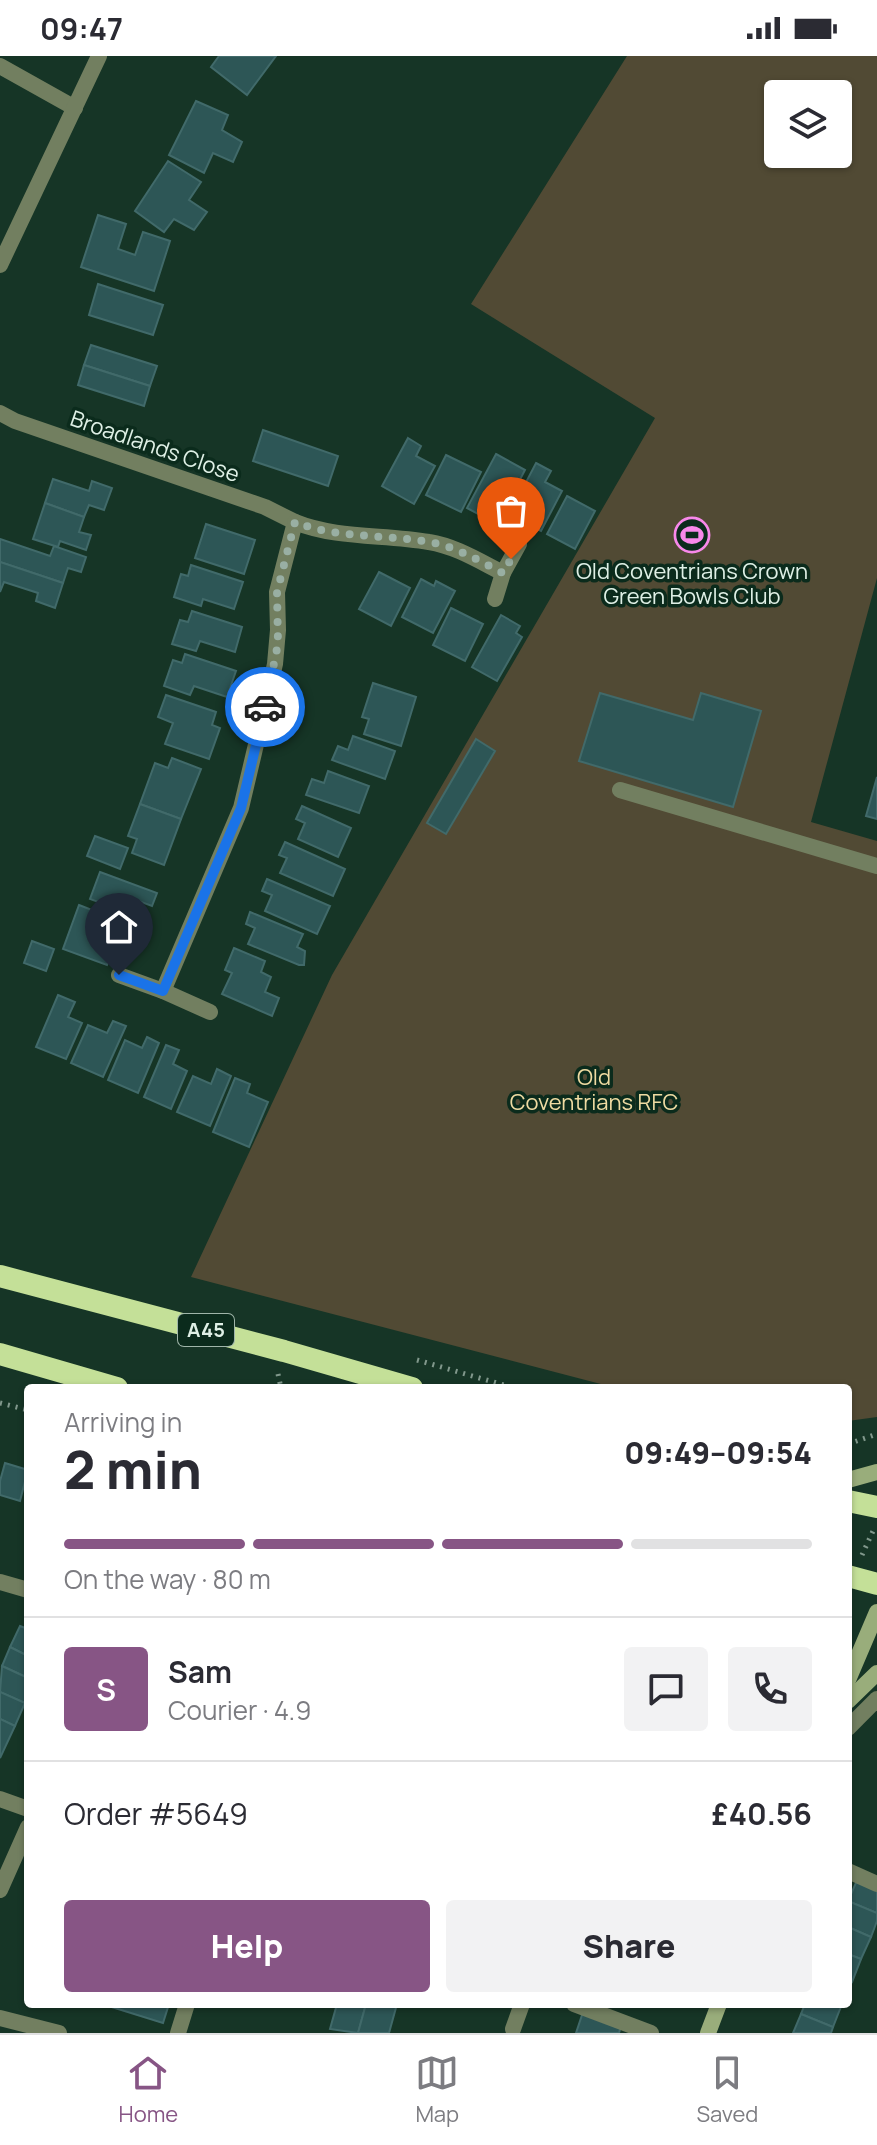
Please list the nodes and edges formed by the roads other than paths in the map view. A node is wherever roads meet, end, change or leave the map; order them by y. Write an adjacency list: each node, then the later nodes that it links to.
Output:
1 (99, 56): 3 (street)
2 (0, 66): 3 (street)
3 (75, 108): 4 (street)
4 (0, 265)
5 (0, 413): 6 (street, Broadlands Close)
6 (295, 522): 8 (street, Broadlands Close); 13 (street)
7 (519, 544): 8 (street)
8 (503, 573): 9 (street)
9 (495, 599)
10 (620, 790): 11 (street)
11 (877, 866)
12 (119, 975): 13 (street)
13 (163, 991): 14 (street)
14 (210, 1012)
15 (0, 1276): 18 (highway, A45)
16 (0, 1354): 17 (highway)
17 (103, 1384)
18 (398, 1384)
19 (877, 1472): 20 (main road)
20 (852, 1479)
21 (852, 1503): 22 (highway)
22 (876, 1517)
23 (852, 1577): 25 (highway)
24 (0, 1582): 26 (street)
25 (877, 1584)
26 (24, 1589)
27 (877, 1612): 28 (main road)
28 (852, 1671)
29 (877, 1673): 30 (main road)
30 (852, 1697)
31 (877, 1699): 32 (street)
32 (852, 1724)
33 (0, 1799): 34 (street)
34 (24, 1808)
35 (24, 1836): 38 (street)
36 (852, 1873): 37 (street)
37 (877, 1884)
38 (0, 1890)
39 (186, 2008): 46 (street)
40 (521, 2008): 44 (street)
41 (585, 2008): 47 (street)
42 (717, 2008): 48 (main road)
43 (0, 2018): 45 (street)
44 (513, 2029)
45 (59, 2033)
46 (178, 2033)
47 (651, 2033)
48 (708, 2033)

